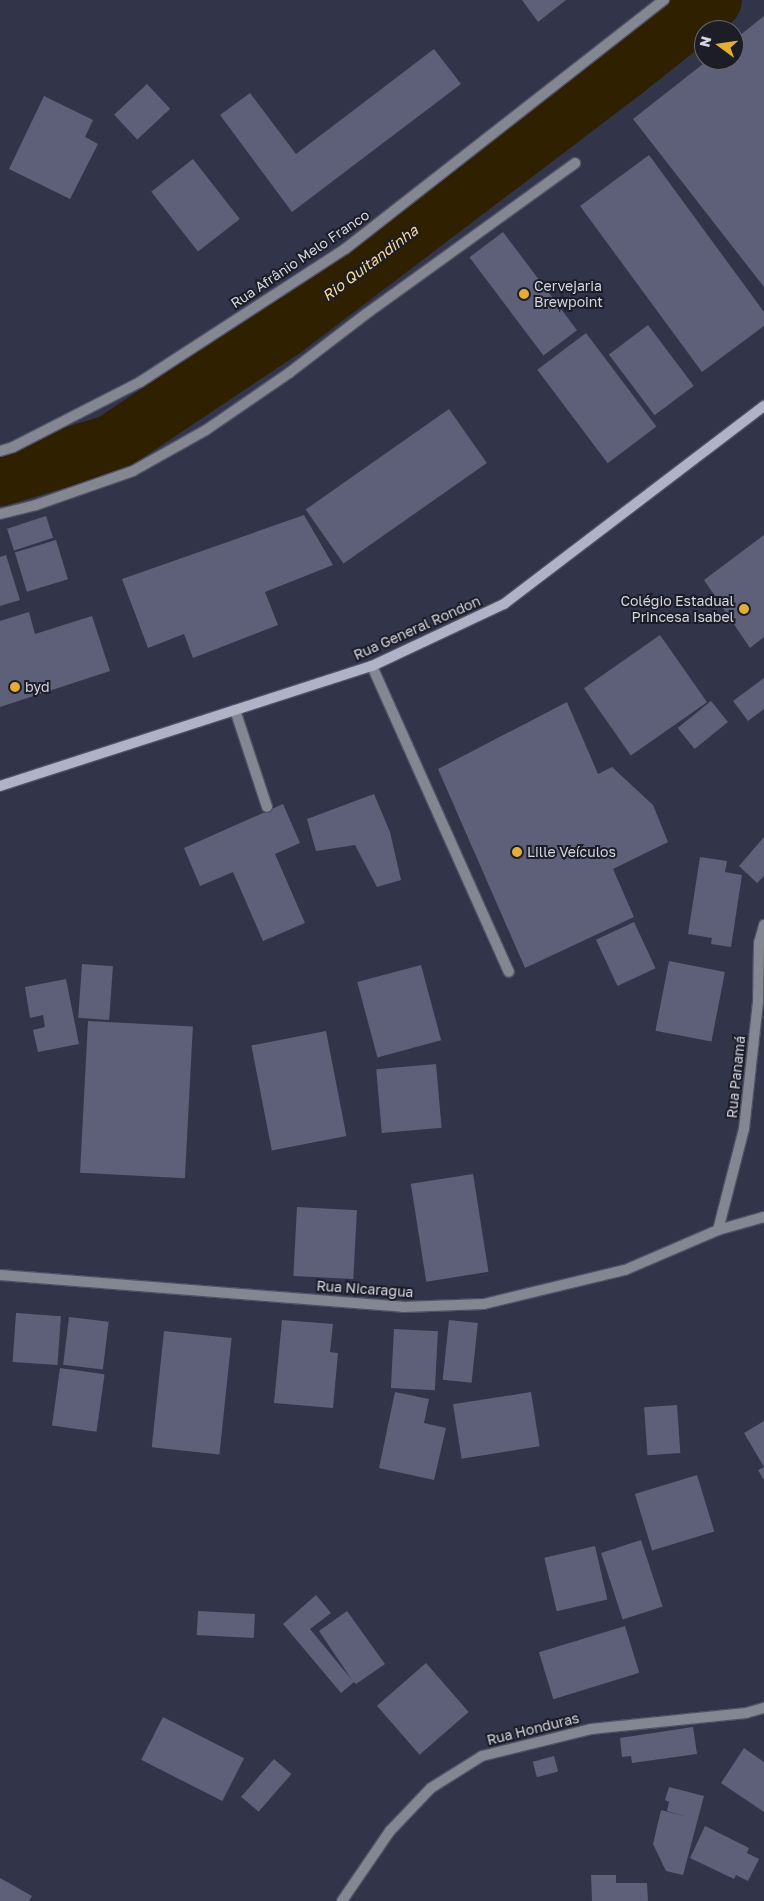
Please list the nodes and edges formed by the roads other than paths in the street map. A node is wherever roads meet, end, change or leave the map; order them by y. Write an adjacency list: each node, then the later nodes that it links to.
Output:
1 (664, 0): 4 (street, Rua Afrânio Melo Franco)
2 (575, 163): 5 (street)
3 (764, 406): 6 (main road, Rua General Rondon)
4 (0, 451)
5 (0, 514)
6 (372, 666): 7 (main road, Rua General Rondon); 11 (street)
7 (235, 710): 8 (main road, Rua General Rondon); 9 (street)
8 (0, 786)
9 (267, 807)
10 (764, 926): 13 (street, Rua Panamá)
11 (509, 972)
12 (764, 1217): 13 (street)
13 (718, 1230): 14 (street, Rua Nicaragua)
14 (0, 1275)
15 (764, 1708): 16 (street, Rua Honduras)
16 (342, 1901)

